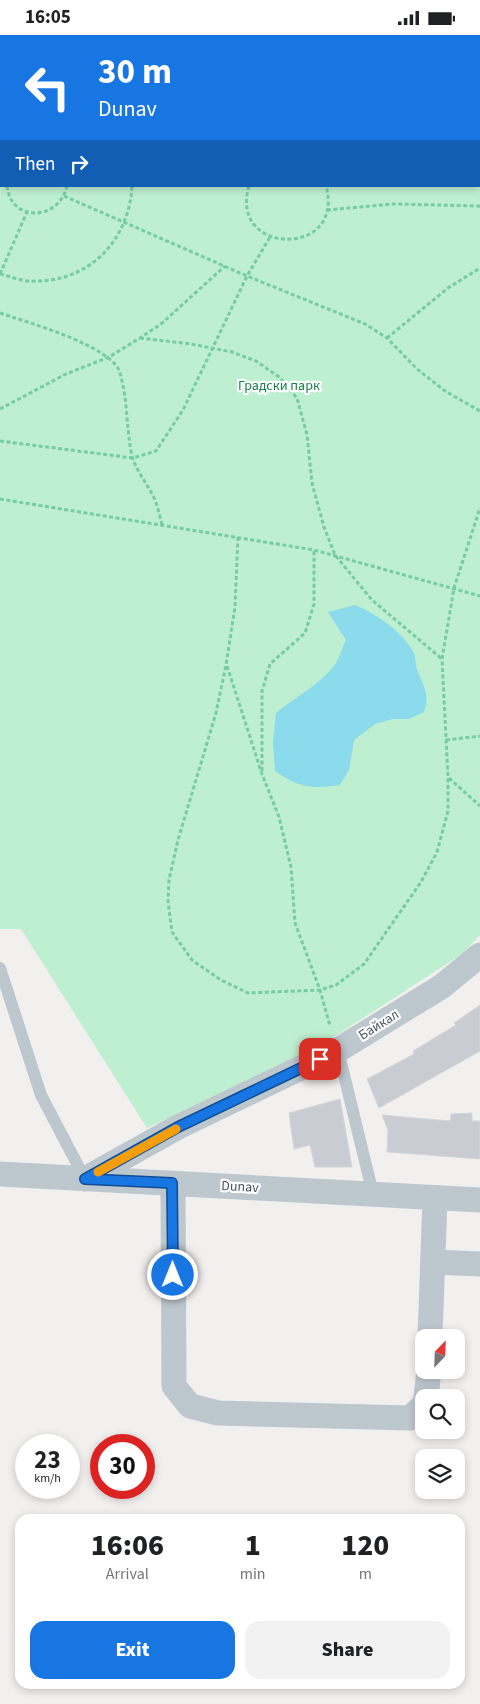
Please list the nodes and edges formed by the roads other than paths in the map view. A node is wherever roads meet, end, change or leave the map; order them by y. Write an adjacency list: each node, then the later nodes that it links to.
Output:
1 (480, 955): 3 (street, Байкал)
2 (0, 969): 5 (lane)
3 (338, 1050): 5 (street, Байкал); 7 (lane)
4 (0, 1174): 5 (street, Dunav)
5 (85, 1179): 6 (street, Dunav)
6 (172, 1183): 7 (street, Dunav); 13 (street)
7 (373, 1194): 8 (street, Dunav)
8 (435, 1197): 9 (street, Dunav); 10 (street)
9 (480, 1200)
10 (433, 1262): 11 (street); 12 (street)
11 (480, 1264)
12 (430, 1329)
13 (415, 1413)

